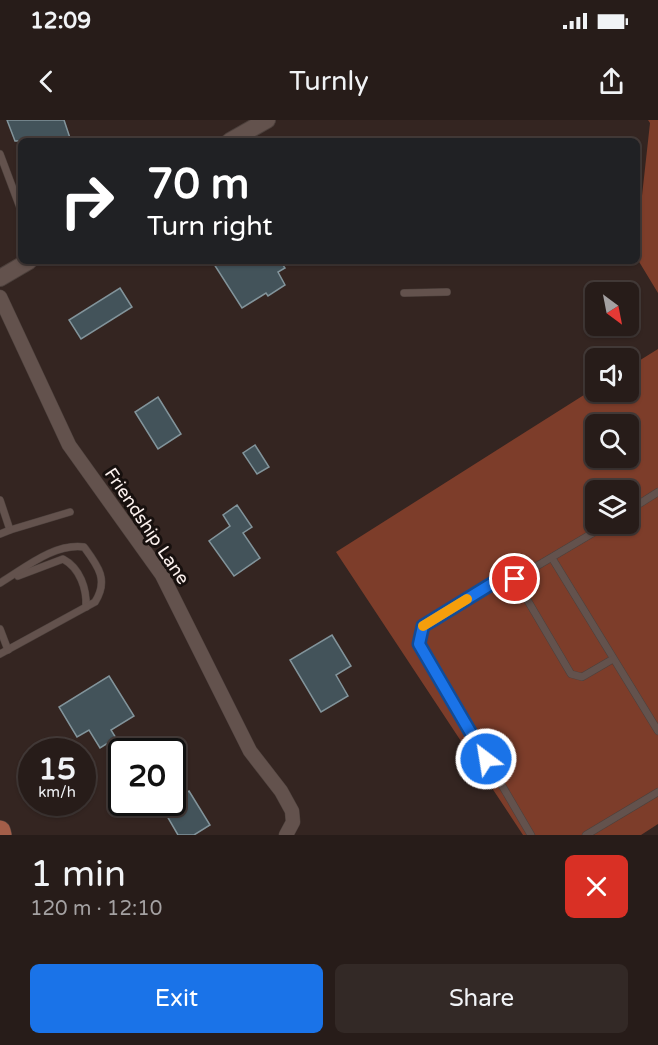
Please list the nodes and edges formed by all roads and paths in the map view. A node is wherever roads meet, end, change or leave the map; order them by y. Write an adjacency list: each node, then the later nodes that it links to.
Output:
1 (267, 120): 2 (street)
2 (235, 138)
3 (0, 154): 4 (lane)
4 (18, 202)
5 (24, 264): 6 (street)
6 (0, 278)
7 (447, 292): 8 (lane)
8 (404, 293)
9 (0, 297): 29 (street, Friendship Lane)
10 (658, 492): 12 (lane)
11 (0, 501): 14 (lane)
12 (639, 504)
13 (70, 512): 14 (lane)
14 (10, 530): 15 (lane)
15 (0, 534)
16 (592, 534): 17 (lane)
17 (552, 558): 18 (lane); 24 (lane)
18 (515, 579): 24 (lane); 30 (lane)
19 (1, 582): 20 (lane); 20 (lane)
20 (86, 607): 22 (lane)
21 (0, 629): 22 (lane)
22 (8, 650): 23 (lane)
23 (0, 654)
24 (614, 659): 25 (lane)
25 (658, 731)
26 (658, 792): 31 (lane)
27 (0, 831): 28 (main road)
28 (2, 835)
29 (286, 835)
30 (531, 835)
31 (586, 835)

